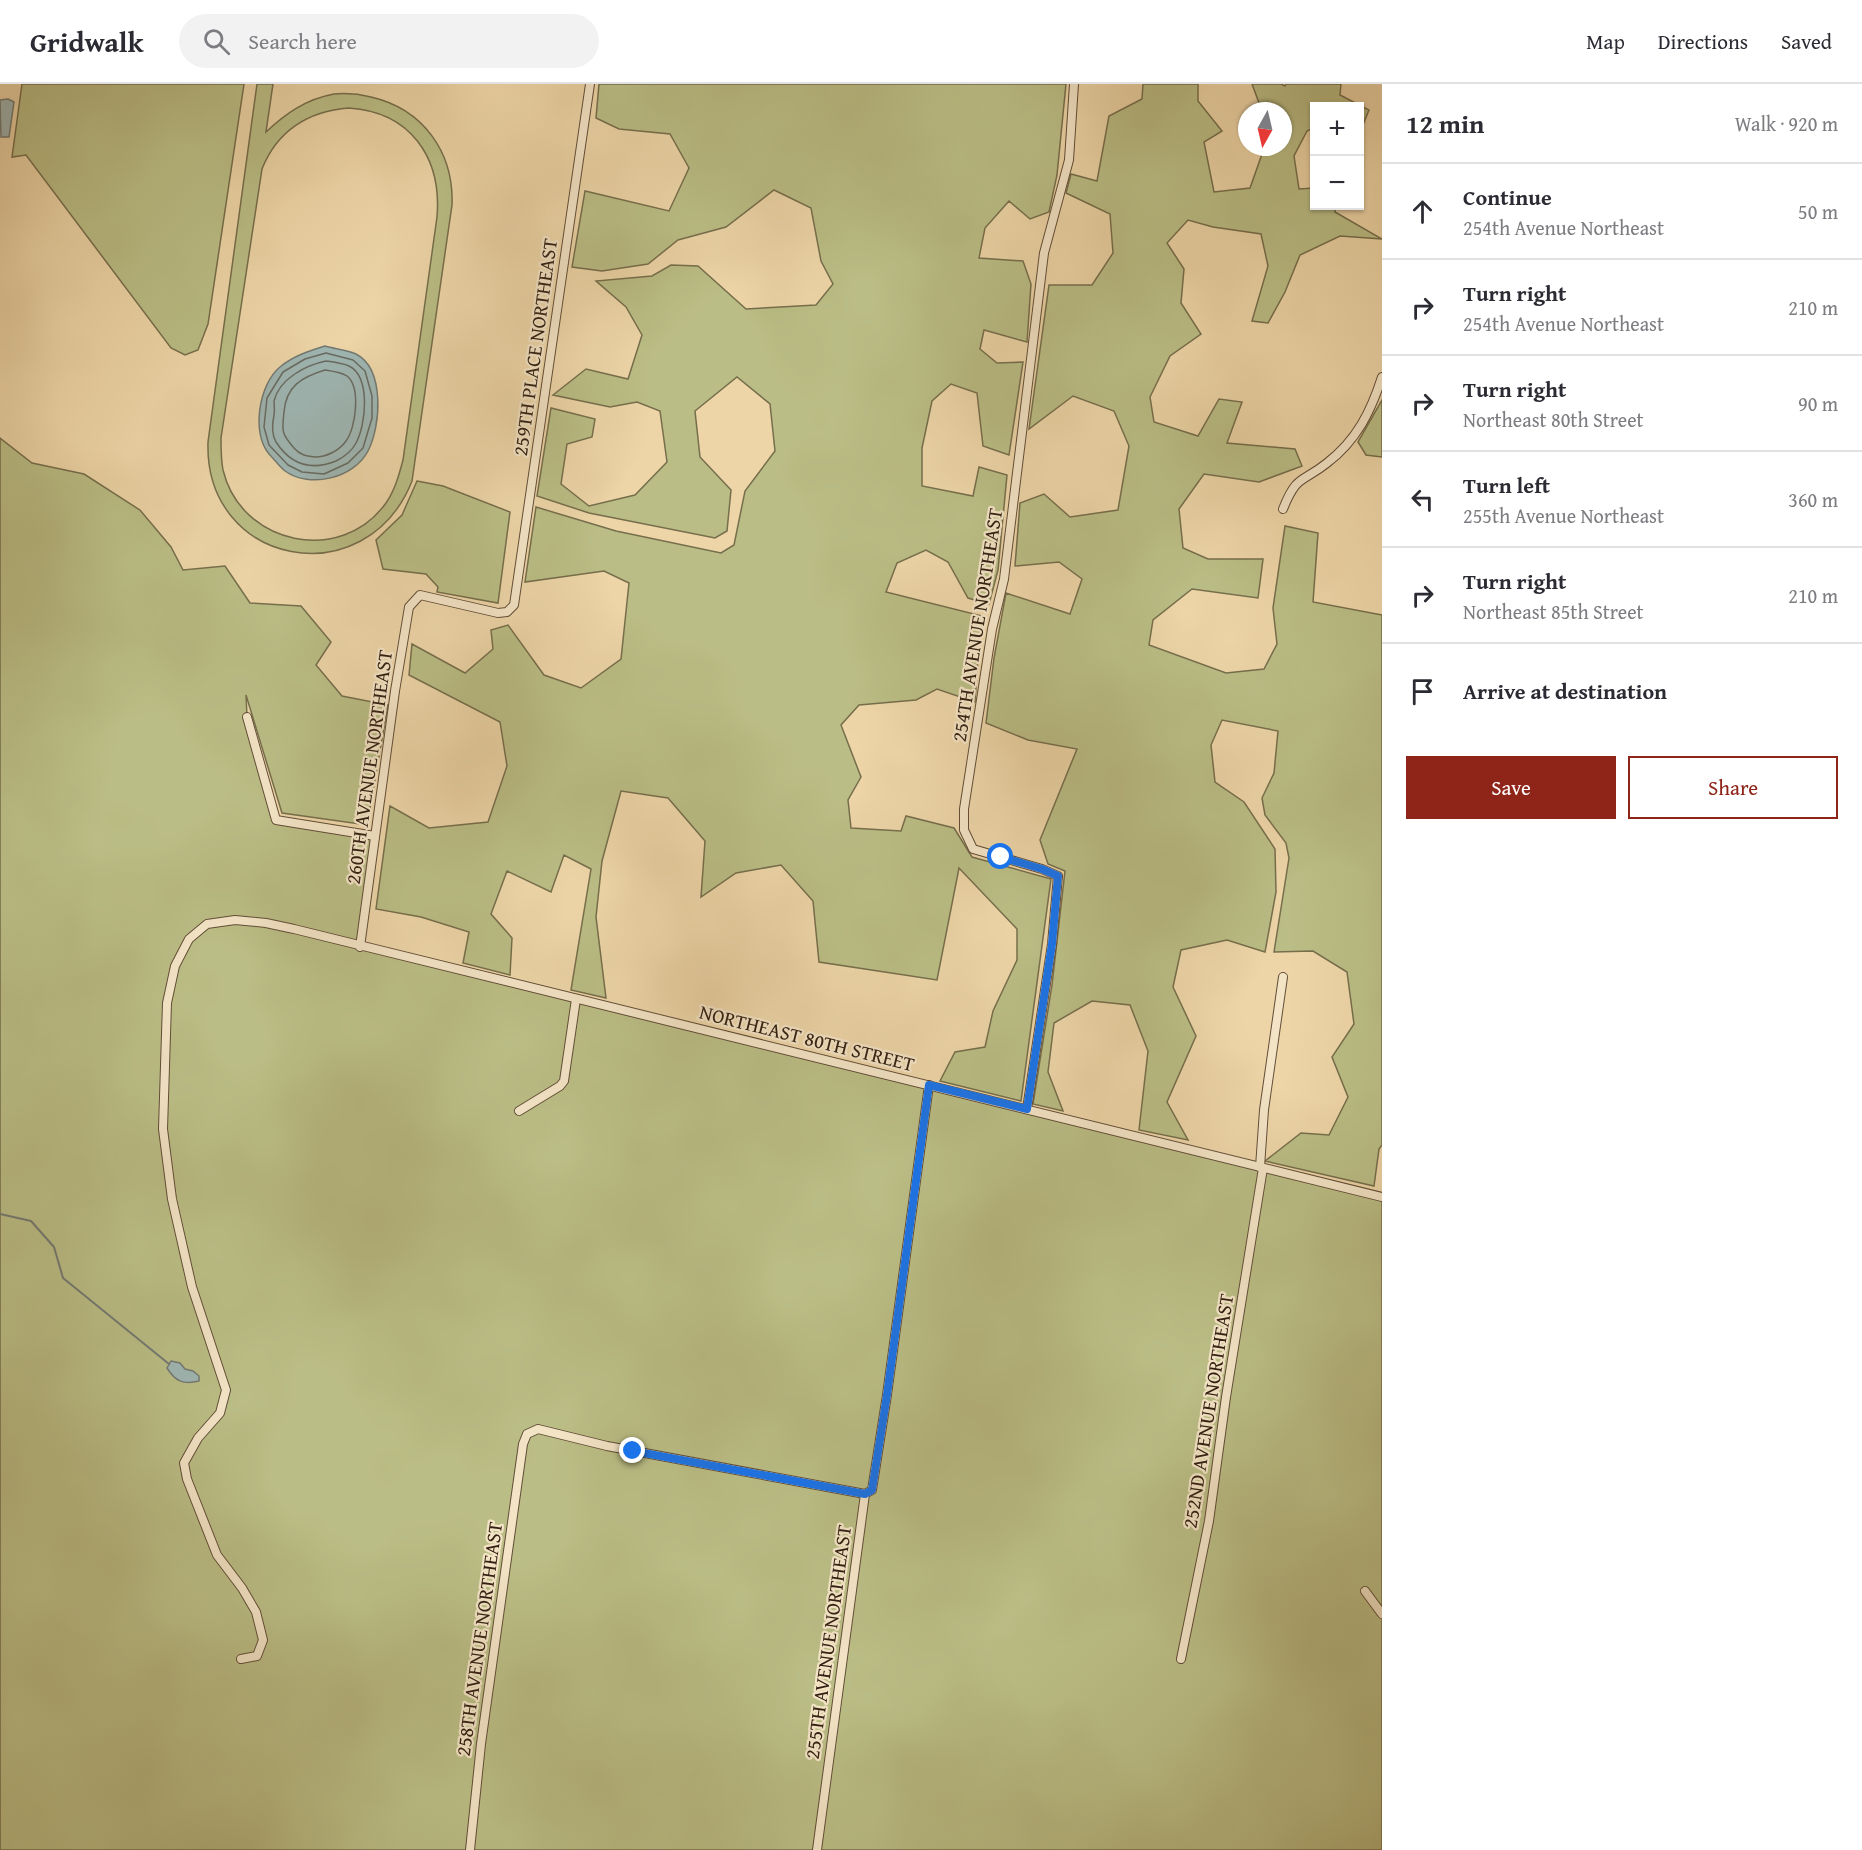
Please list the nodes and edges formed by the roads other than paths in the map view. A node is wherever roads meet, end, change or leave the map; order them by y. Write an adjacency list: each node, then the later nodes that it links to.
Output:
1 (590, 84): 5 (street, 259TH PLACE NORTHEAST)
2 (1074, 84): 12 (street, 254TH AVENUE NORTHEAST)
3 (1382, 376): 4 (street)
4 (1283, 508)
5 (420, 595): 7 (street, 260TH AVENUE NORTHEAST)
6 (247, 717): 7 (street)
7 (375, 836): 8 (street, 260TH AVENUE NORTHEAST)
8 (360, 947): 10 (street, NORTHEAST 80TH STREET); 19 (street, NORTHEAST 80TH STREET)
9 (1282, 977): 14 (street, 252ND AVENUE NORTHEAST)
10 (576, 999): 11 (street, NORTHEAST 80TH STREET); 13 (street)
11 (929, 1085): 12 (street, NORTHEAST 80TH STREET); 16 (street, 255TH AVENUE NORTHEAST)
12 (1027, 1109): 14 (street, NORTHEAST 80TH STREET)
13 (519, 1111)
14 (1262, 1167): 15 (street, NORTHEAST 80TH STREET); 20 (street, 252ND AVENUE NORTHEAST)
15 (1382, 1197)
16 (865, 1494): 21 (street, 258TH AVENUE NORTHEAST); 22 (street, 255TH AVENUE NORTHEAST)
17 (1365, 1590): 18 (street)
18 (1382, 1614)
19 (241, 1659)
20 (1181, 1659)
21 (470, 1850)
22 (817, 1850)

